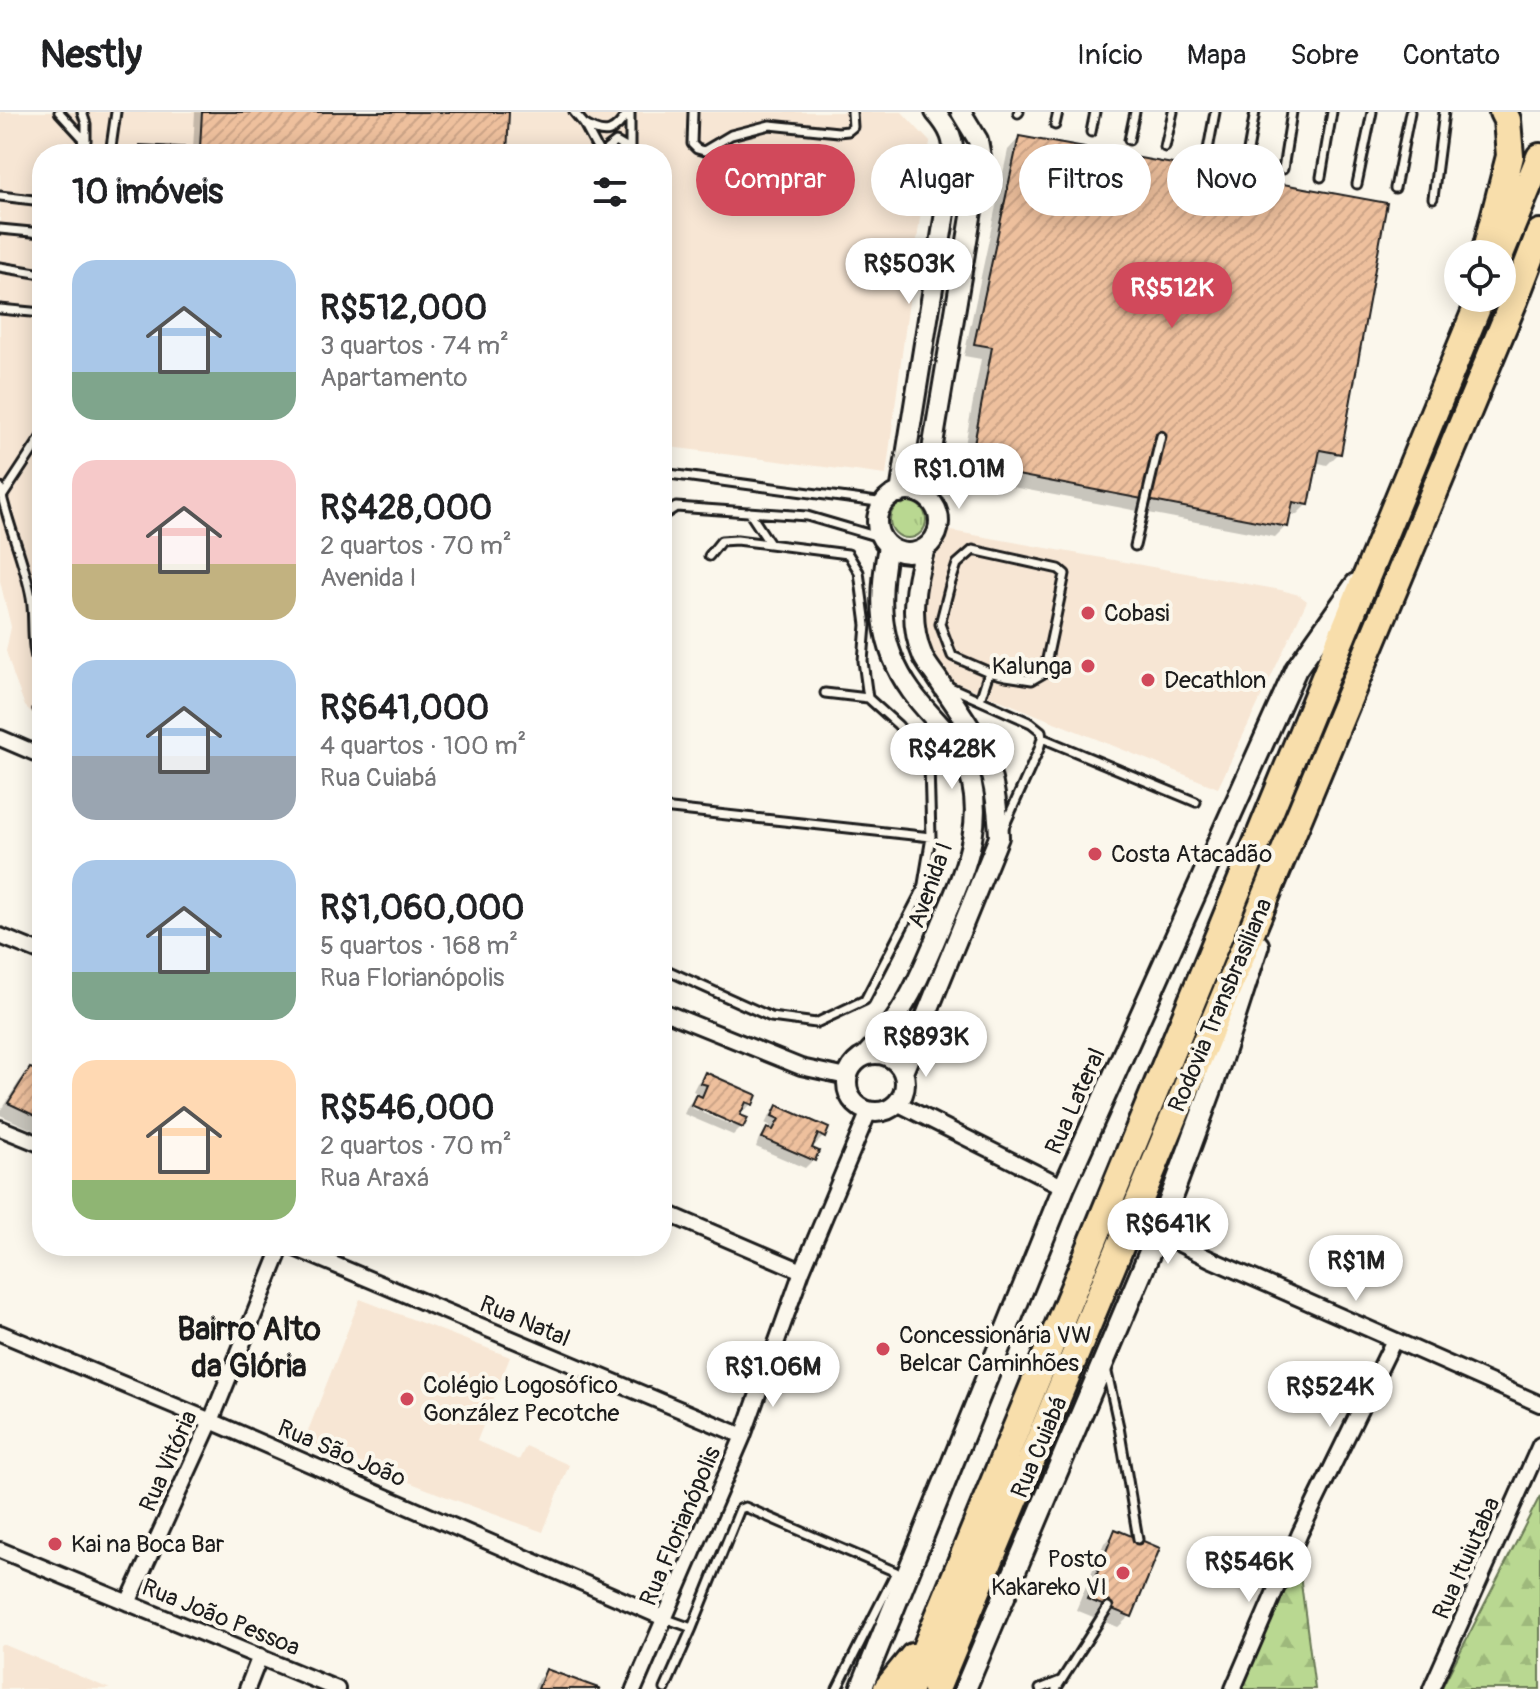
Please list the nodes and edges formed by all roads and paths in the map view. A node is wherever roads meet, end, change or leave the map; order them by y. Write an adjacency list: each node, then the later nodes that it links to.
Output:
1 (59, 112): 26 (lane)
2 (82, 112): 27 (lane)
3 (116, 112): 28 (lane)
4 (574, 112): 22 (lane)
5 (629, 112): 22 (lane); 30 (lane)
6 (693, 112): 7 (lane)
7 (852, 112)
8 (935, 112): 64 (street)
9 (961, 112): 63 (street)
10 (1058, 112): 23 (lane)
11 (1095, 112): 24 (lane)
12 (1135, 112): 25 (lane)
13 (1173, 112): 33 (lane)
14 (1215, 112): 31 (lane)
15 (1255, 112): 32 (lane)
16 (1292, 112): 34 (lane)
17 (1332, 112): 36 (lane)
18 (1372, 112): 37 (lane)
19 (1410, 112): 38 (lane)
20 (1444, 112): 40 (lane)
21 (1503, 112): 45 (highway)
22 (584, 124): 29 (lane)
23 (1055, 125)
24 (1091, 132)
25 (1129, 140)
26 (83, 144)
27 (85, 144)
28 (111, 144)
29 (597, 144)
30 (630, 144)
31 (1209, 144)
32 (1249, 144)
33 (1165, 147)
34 (1285, 156)
35 (1540, 157): 46 (highway)
36 (1321, 177)
37 (1357, 184)
38 (1395, 188)
39 (0, 196): 41 (lane)
40 (1433, 198)
41 (32, 200)
42 (0, 229): 43 (lane)
43 (32, 232)
44 (1540, 233): 50 (highway, Rodovia Transbrasiliana)
45 (1489, 240)
46 (1506, 240)
47 (1540, 255): 51 (highway)
48 (0, 267): 49 (lane)
49 (32, 272)
50 (1516, 295)
51 (1516, 296)
52 (0, 309): 53 (lane)
53 (32, 312)
54 (1470, 312): 57 (highway)
55 (1475, 312): 57 (highway, Rodovia Transbrasiliana)
56 (1509, 312): 84 (highway, Rodovia Transbrasiliana)
57 (1461, 346): 71 (highway, Rodovia Transbrasiliana)
58 (1161, 436): 69 (lane)
59 (32, 451): 62 (lane)
60 (672, 474): 64 (lane)
61 (0, 487): 62 (lane)
62 (2, 497): 73 (lane)
63 (927, 497): 64 (street); 70 (street)
64 (892, 498): 67 (street)
65 (672, 510): 66 (lane)
66 (749, 512): 67 (lane); 68 (lane)
67 (885, 542): 70 (street); 91 (street, Avenida I)
68 (770, 544): 72 (lane); 77 (lane)
69 (1135, 546)
70 (925, 548): 75 (street, Avenida I)
71 (1376, 554): 98 (main road, Rua Lateral); 117 (highway, Rodovia Transbrasiliana)
72 (709, 556)
73 (32, 611)
74 (989, 672): 74 (lane); 78 (lane)
75 (940, 682): 78 (lane); 86 (street, Avenida I)
76 (825, 693): 77 (lane)
77 (868, 698): 85 (lane)
78 (980, 700): 80 (lane)
79 (0, 738): 81 (street)
80 (1042, 738): 82 (lane); 86 (lane)
81 (32, 752)
82 (1196, 802)
83 (672, 809): 85 (lane)
84 (1299, 816): 100 (main road, Rua Cuiabá); 128 (highway, Rodovia Transbrasiliana)
85 (931, 837): 89 (lane)
86 (999, 837): 92 (street, Avenida I)
87 (0, 936): 88 (street)
88 (32, 949)
89 (672, 972)
90 (672, 1015): 93 (street)
91 (865, 1056): 92 (street); 93 (street)
92 (903, 1072): 94 (street)
93 (847, 1077): 95 (street)
94 (897, 1103): 95 (street); 98 (street)
95 (869, 1111): 103 (street, Rua Florianópolis)
96 (0, 1128): 97 (street)
97 (32, 1141)
98 (1064, 1187): 125 (main road, Rua Lateral)
99 (672, 1215): 103 (street)
100 (1158, 1233): 105 (street); 106 (main road, Rua Cuiabá)
101 (278, 1256): 108 (street, Rua Vitória)
102 (314, 1256): 109 (street, Rua Natal)
103 (802, 1271): 109 (street, Rua Florianópolis)
104 (0, 1333): 108 (street, Rua São João)
105 (1394, 1340): 107 (street); 132 (street)
106 (1104, 1360): 111 (lane); 129 (main road, Rua Cuiabá)
107 (1540, 1404)
108 (211, 1421): 113 (street, Rua Vitória); 115 (street, Rua São João)
109 (743, 1436): 115 (street, Rua Florianópolis)
110 (1540, 1445): 133 (street, Rua Ituiutaba)
111 (1138, 1539)
112 (0, 1550): 113 (street, Rua João Pessoa)
113 (128, 1603): 118 (street, Rua João Pessoa)
114 (1108, 1607): 119 (lane)
115 (664, 1618): 116 (lane); 122 (street, Rua Florianópolis)
116 (692, 1628): 123 (lane); 124 (lane)
117 (932, 1632): 126 (highway); 127 (highway, Rodovia Transbrasiliana)
118 (260, 1656): 120 (street); 121 (street, Rua João Pessoa)
119 (1060, 1680): 130 (lane); 131 (lane)
120 (247, 1689)
121 (337, 1689)
122 (634, 1689)
123 (665, 1689)
124 (837, 1689)
125 (861, 1689)
126 (887, 1689)
127 (909, 1689)
128 (936, 1689)
129 (965, 1689)
130 (1040, 1689)
131 (1056, 1689)
132 (1233, 1689)
133 (1431, 1689)

